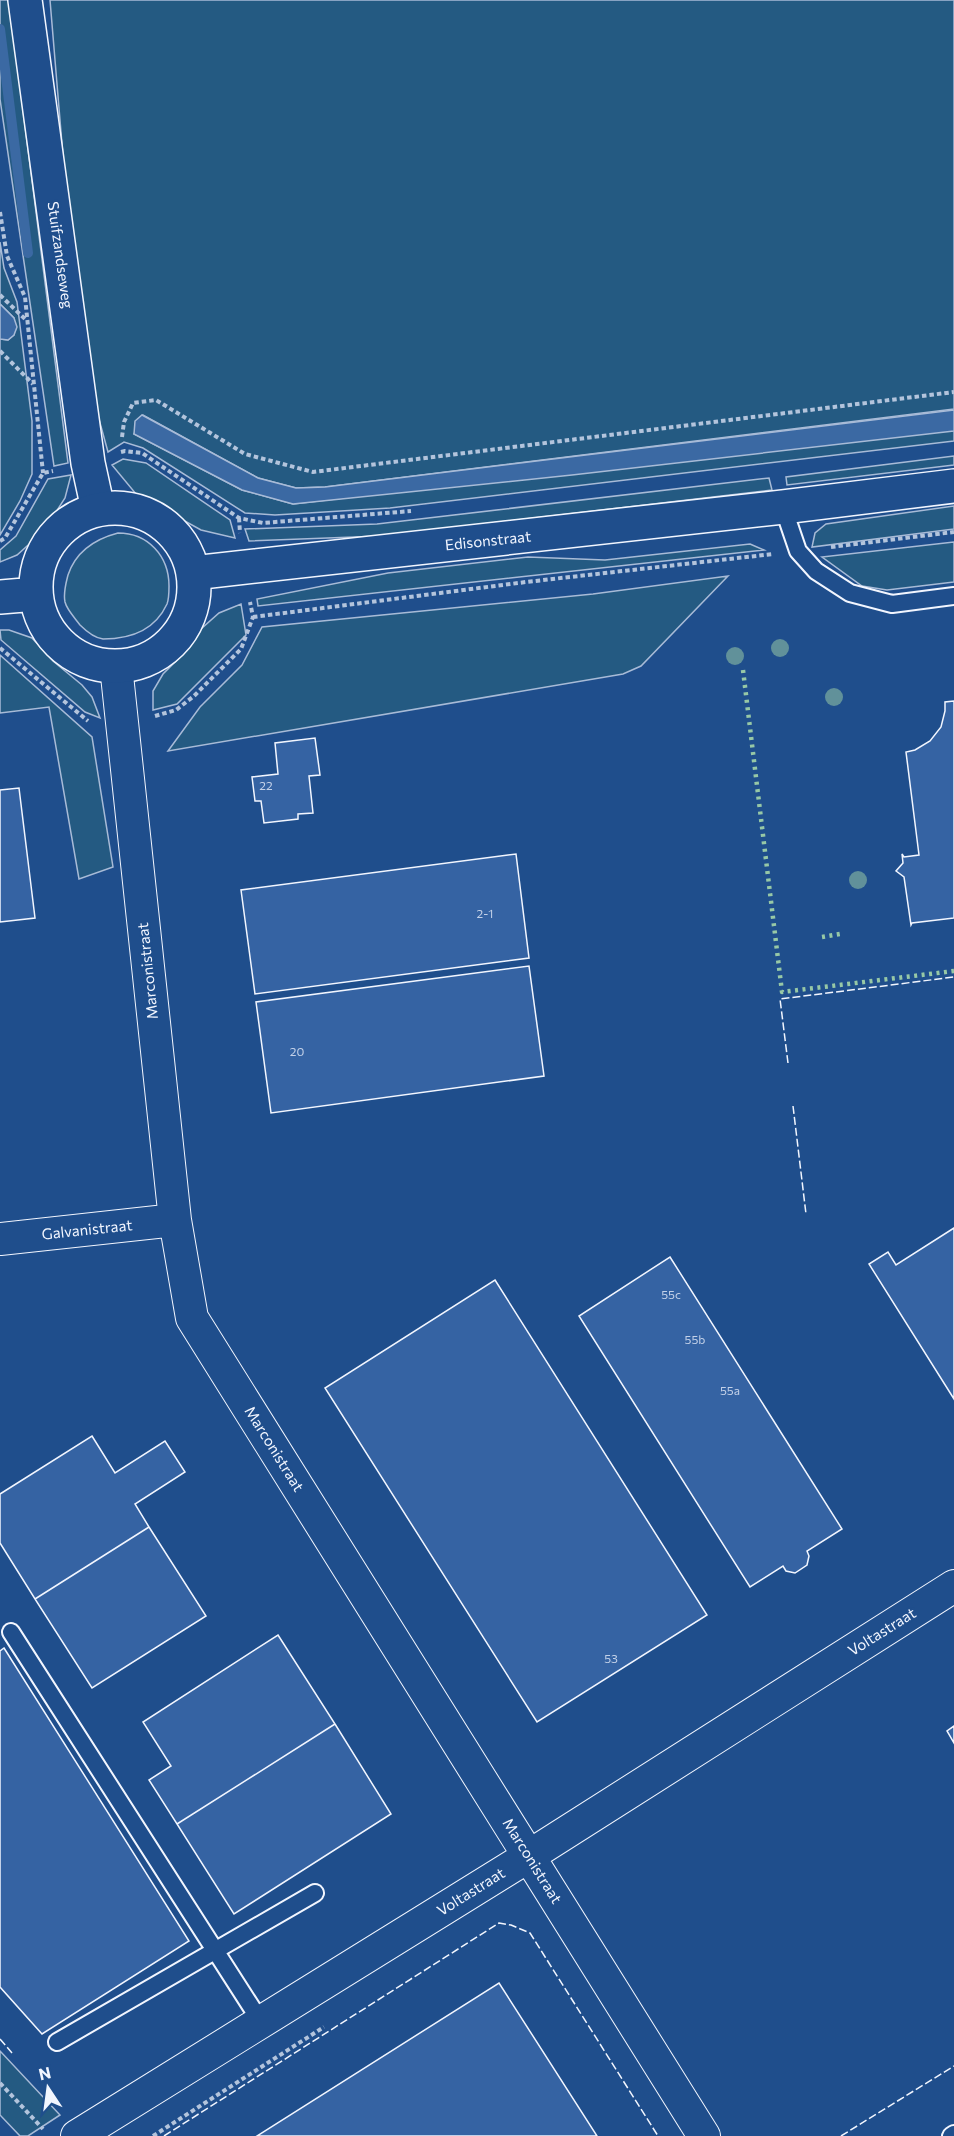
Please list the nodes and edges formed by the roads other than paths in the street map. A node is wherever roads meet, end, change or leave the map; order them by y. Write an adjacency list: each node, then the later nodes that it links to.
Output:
1 (25, 0): 4 (main road, Stuifzandseweg)
2 (954, 486): 3 (main road, Edisonstraat)
3 (783, 507): 5 (main road, Edisonstraat); 7 (lane)
4 (98, 509): 5 (main road); 6 (main road)
5 (194, 573): 9 (main road)
6 (36, 594): 8 (main road); 9 (main road)
7 (954, 596)
8 (0, 597)
9 (116, 666): 10 (street, Marconistraat)
10 (175, 1220): 11 (street, Galvanistraat); 14 (street, Marconistraat)
11 (0, 1239)
12 (954, 1587): 14 (street, Voltastraat)
13 (10, 1632): 16 (lane)
14 (529, 1856): 17 (street, Voltastraat); 20 (street, Marconistraat)
15 (315, 1893): 16 (lane)
16 (216, 1951): 17 (lane); 18 (lane)
17 (261, 2022): 19 (street, Voltastraat)
18 (57, 2042)
19 (97, 2131)
20 (704, 2136)

